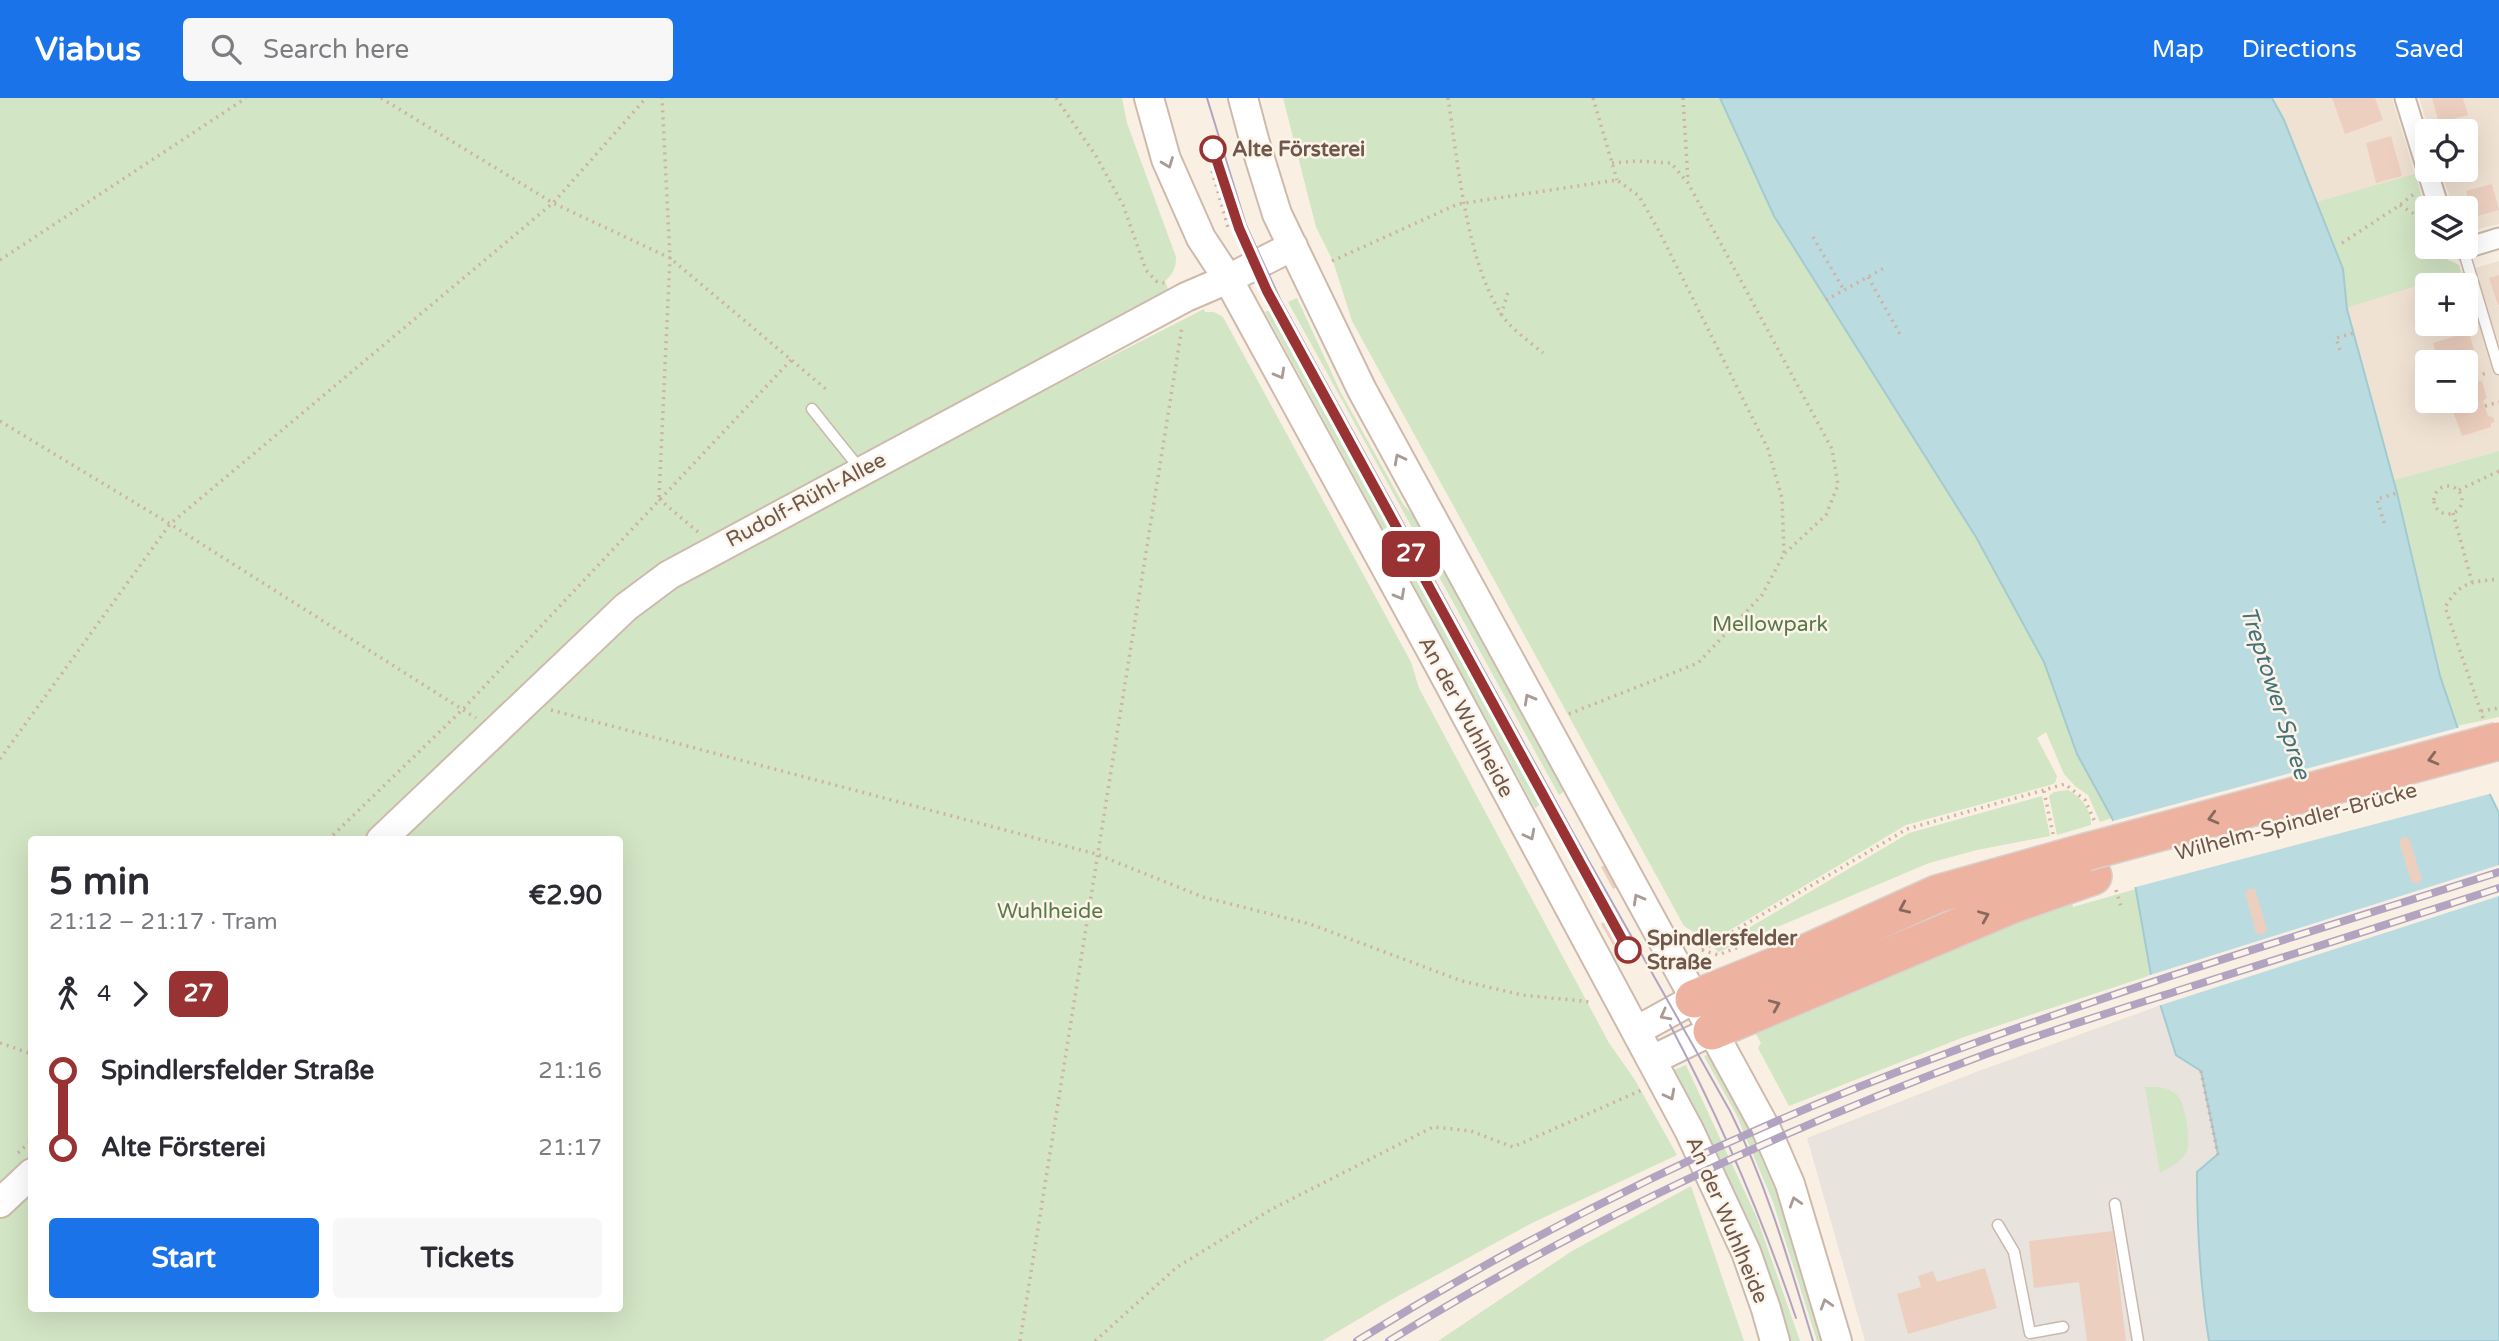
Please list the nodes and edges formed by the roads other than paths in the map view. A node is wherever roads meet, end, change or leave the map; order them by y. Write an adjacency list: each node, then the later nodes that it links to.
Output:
1 (1149, 98): 9 (main road, An der Wuhlheide, one-way to 9)
2 (1243, 98): 7 (main road)
3 (2405, 98): 4 (street)
4 (2415, 131)
5 (2499, 238): 6 (street)
6 (2478, 244)
7 (1293, 246): 9 (main road, Rudolf-Rühl-Allee); 17 (main road, one-way to 7)
8 (2464, 259): 10 (lane)
9 (1228, 279): 12 (main road, Rudolf-Rühl-Allee); 18 (main road, An der Wuhlheide, one-way to 18)
10 (2499, 369)
11 (812, 409): 12 (lane)
12 (861, 471): 15 (main road, Rudolf-Rühl-Allee)
13 (2499, 741): 16 (highway, Wilhelm-Spindler-Brücke, one-way to 16, bridge)
14 (2499, 768): 16 (highway, Wilhelm-Spindler-Brücke)
15 (385, 836)
16 (2083, 851): 17 (highway, one-way to 17); 19 (highway, one-way to 16)
17 (1694, 999): 18 (main road, one-way to 18); 19 (main road)
18 (1636, 1031): 20 (main road, An der Wuhlheide)
19 (1712, 1031): 20 (main road); 28 (main road, one-way to 19)
20 (1652, 1060): 27 (main road, An der Wuhlheide, one-way to 27)
21 (28, 1176): 22 (main road)
22 (0, 1203)
23 (2115, 1204): 29 (lane)
24 (1998, 1225): 26 (lane)
25 (2063, 1327): 26 (lane)
26 (2030, 1337)
27 (1775, 1341)
28 (1837, 1341)
29 (2138, 1341)

